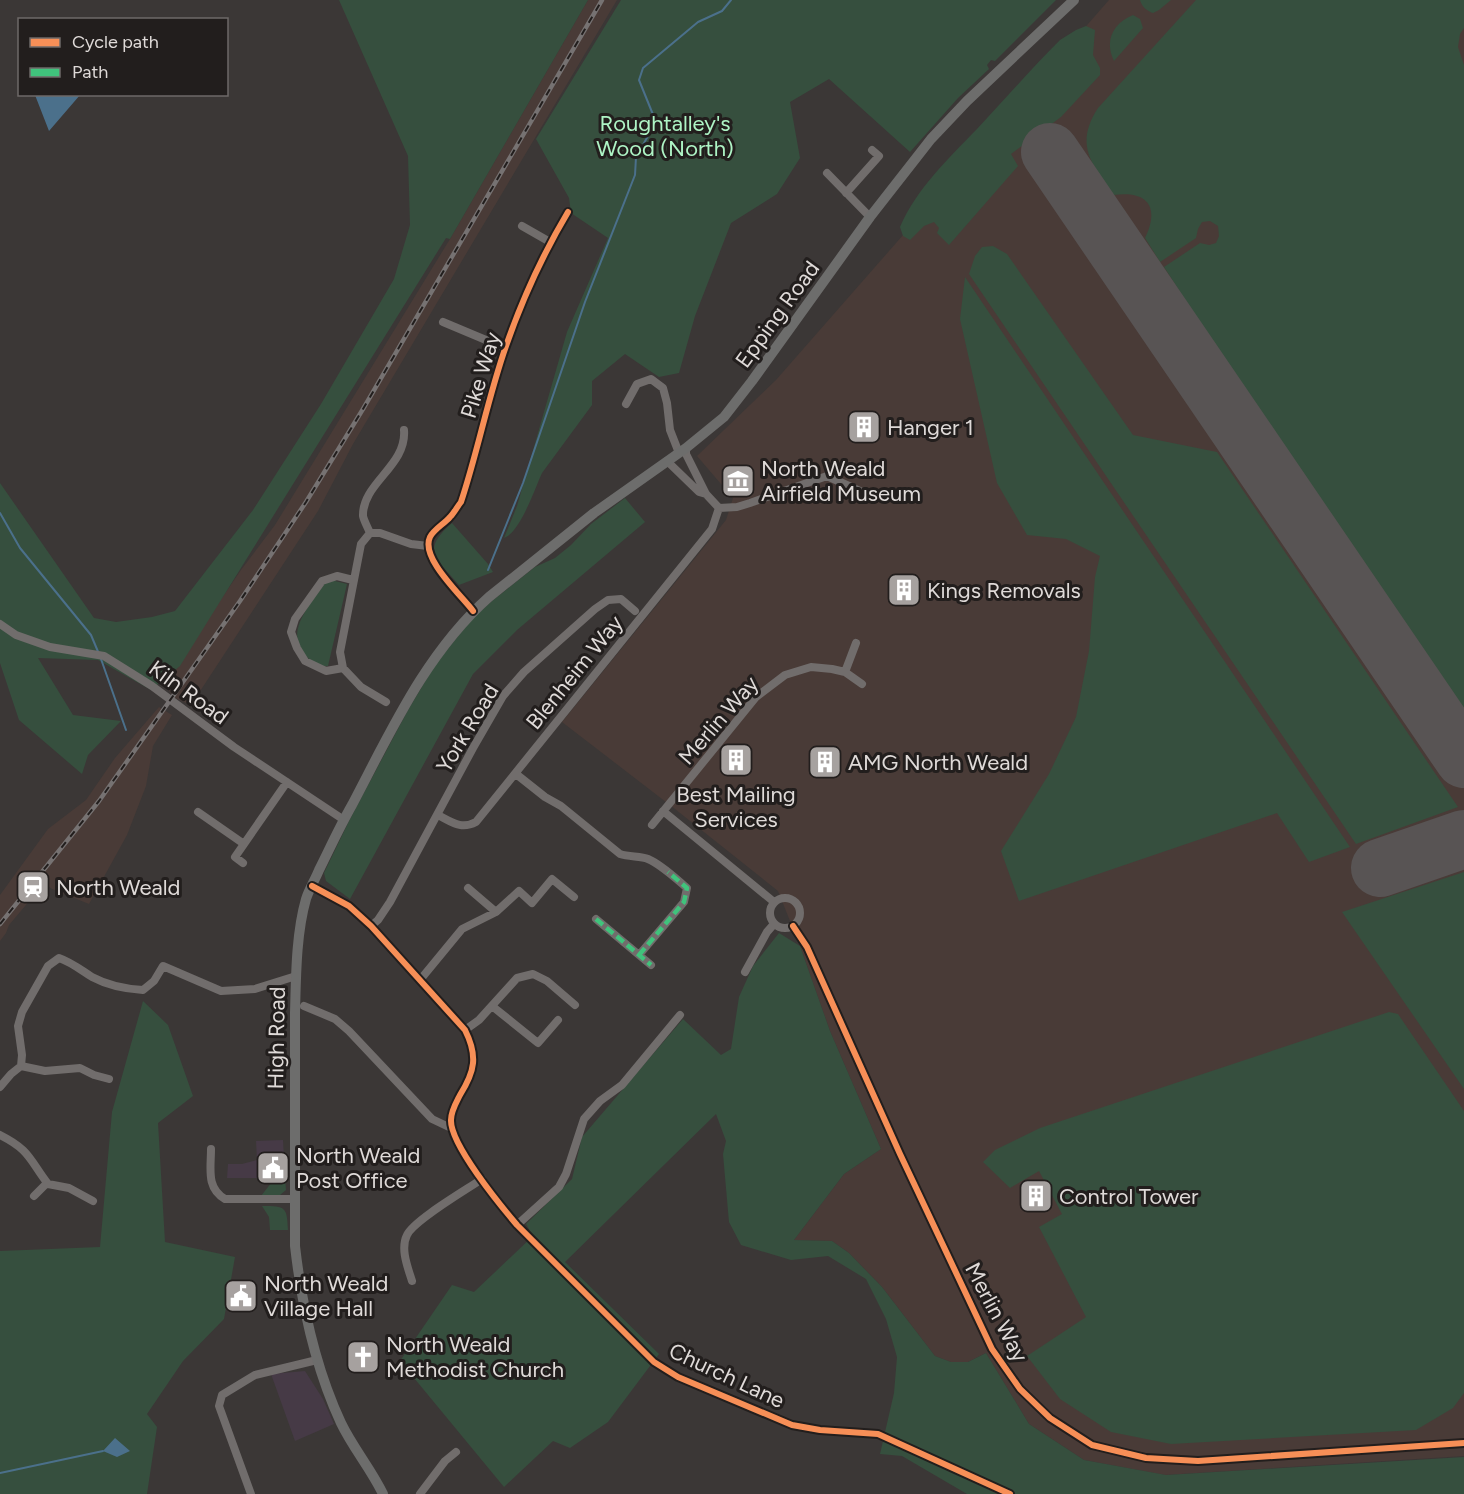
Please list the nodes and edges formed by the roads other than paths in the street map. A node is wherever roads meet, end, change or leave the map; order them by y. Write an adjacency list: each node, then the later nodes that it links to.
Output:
1 (1074, 0): 6 (main road, Epping Road)
2 (872, 150): 4 (street)
3 (827, 173): 4 (street)
4 (846, 193): 6 (street)
5 (568, 212): 8 (street, Pike Way)
6 (870, 217): 13 (main road, Epping Road)
7 (522, 226): 8 (street)
8 (550, 242): 10 (street, Pike Way)
9 (443, 322): 10 (street, Pike Way)
10 (505, 348): 19 (street, Pike Way)
11 (626, 404): 13 (street)
12 (405, 430): 18 (street)
13 (682, 451): 14 (main road, Epping Road); 16 (street)
14 (667, 461): 16 (street); 21 (main road, Epping Road)
15 (862, 492): 17 (street)
16 (706, 494): 17 (street)
17 (719, 507): 29 (street, Blenheim Way)
18 (370, 533): 19 (street); 20 (street)
19 (428, 546): 21 (street)
20 (354, 580): 25 (street); 25 (street)
21 (473, 610): 34 (main road, High Road)
22 (635, 611): 33 (street, York Road)
23 (0, 624): 30 (street, Kiln Road)
24 (856, 643): 26 (street)
25 (343, 668): 28 (street)
26 (845, 672): 27 (street, Merlin Way); 31 (street, Merlin Way)
27 (862, 684)
28 (386, 702)
29 (516, 774): 33 (street, Blenheim Way); 47 (street)
30 (287, 782): 34 (street, Kiln Road); 36 (street)
31 (663, 811): 35 (street, Merlin Way); 41 (street)
32 (198, 812): 36 (street)
33 (438, 815): 45 (street, York Road)
34 (344, 820): 38 (main road, High Road)
35 (652, 825)
36 (244, 844): 37 (street)
37 (243, 863)
38 (312, 886): 45 (street); 50 (main road, High Road)
39 (468, 888): 42 (street)
40 (574, 897): 42 (street)
41 (774, 902): 44 (street); 46 (street)
42 (496, 912): 51 (street)
43 (596, 919): 47 (street)
44 (774, 924): 46 (street); 49 (street)
45 (371, 926): 51 (street)
46 (793, 926): 72 (street, Merlin Way)
47 (639, 955): 48 (street)
48 (651, 965)
49 (745, 972)
50 (296, 976): 58 (street); 67 (main road, High Road)
51 (420, 980): 57 (street)
52 (575, 1005): 54 (street)
53 (304, 1006): 61 (street)
54 (492, 1006): 56 (street); 57 (street)
55 (680, 1015): 69 (street)
56 (558, 1020)
57 (465, 1030): 61 (street)
58 (21, 1066): 59 (street); 60 (street)
59 (109, 1079)
60 (0, 1087)
61 (451, 1128): 64 (street, Church Lane)
62 (0, 1135): 65 (street)
63 (211, 1149): 67 (street)
64 (482, 1179): 69 (street, Church Lane); 70 (street)
65 (47, 1183): 66 (street); 68 (street)
66 (34, 1196)
67 (296, 1199): 71 (main road, High Road)
68 (93, 1201)
69 (516, 1225): 77 (street, Church Lane)
70 (412, 1281)
71 (317, 1360): 74 (street); 75 (main road, High Road)
72 (1464, 1443)
73 (456, 1452): 76 (street)
74 (250, 1494)
75 (383, 1494)
76 (420, 1494)
77 (1010, 1494)

